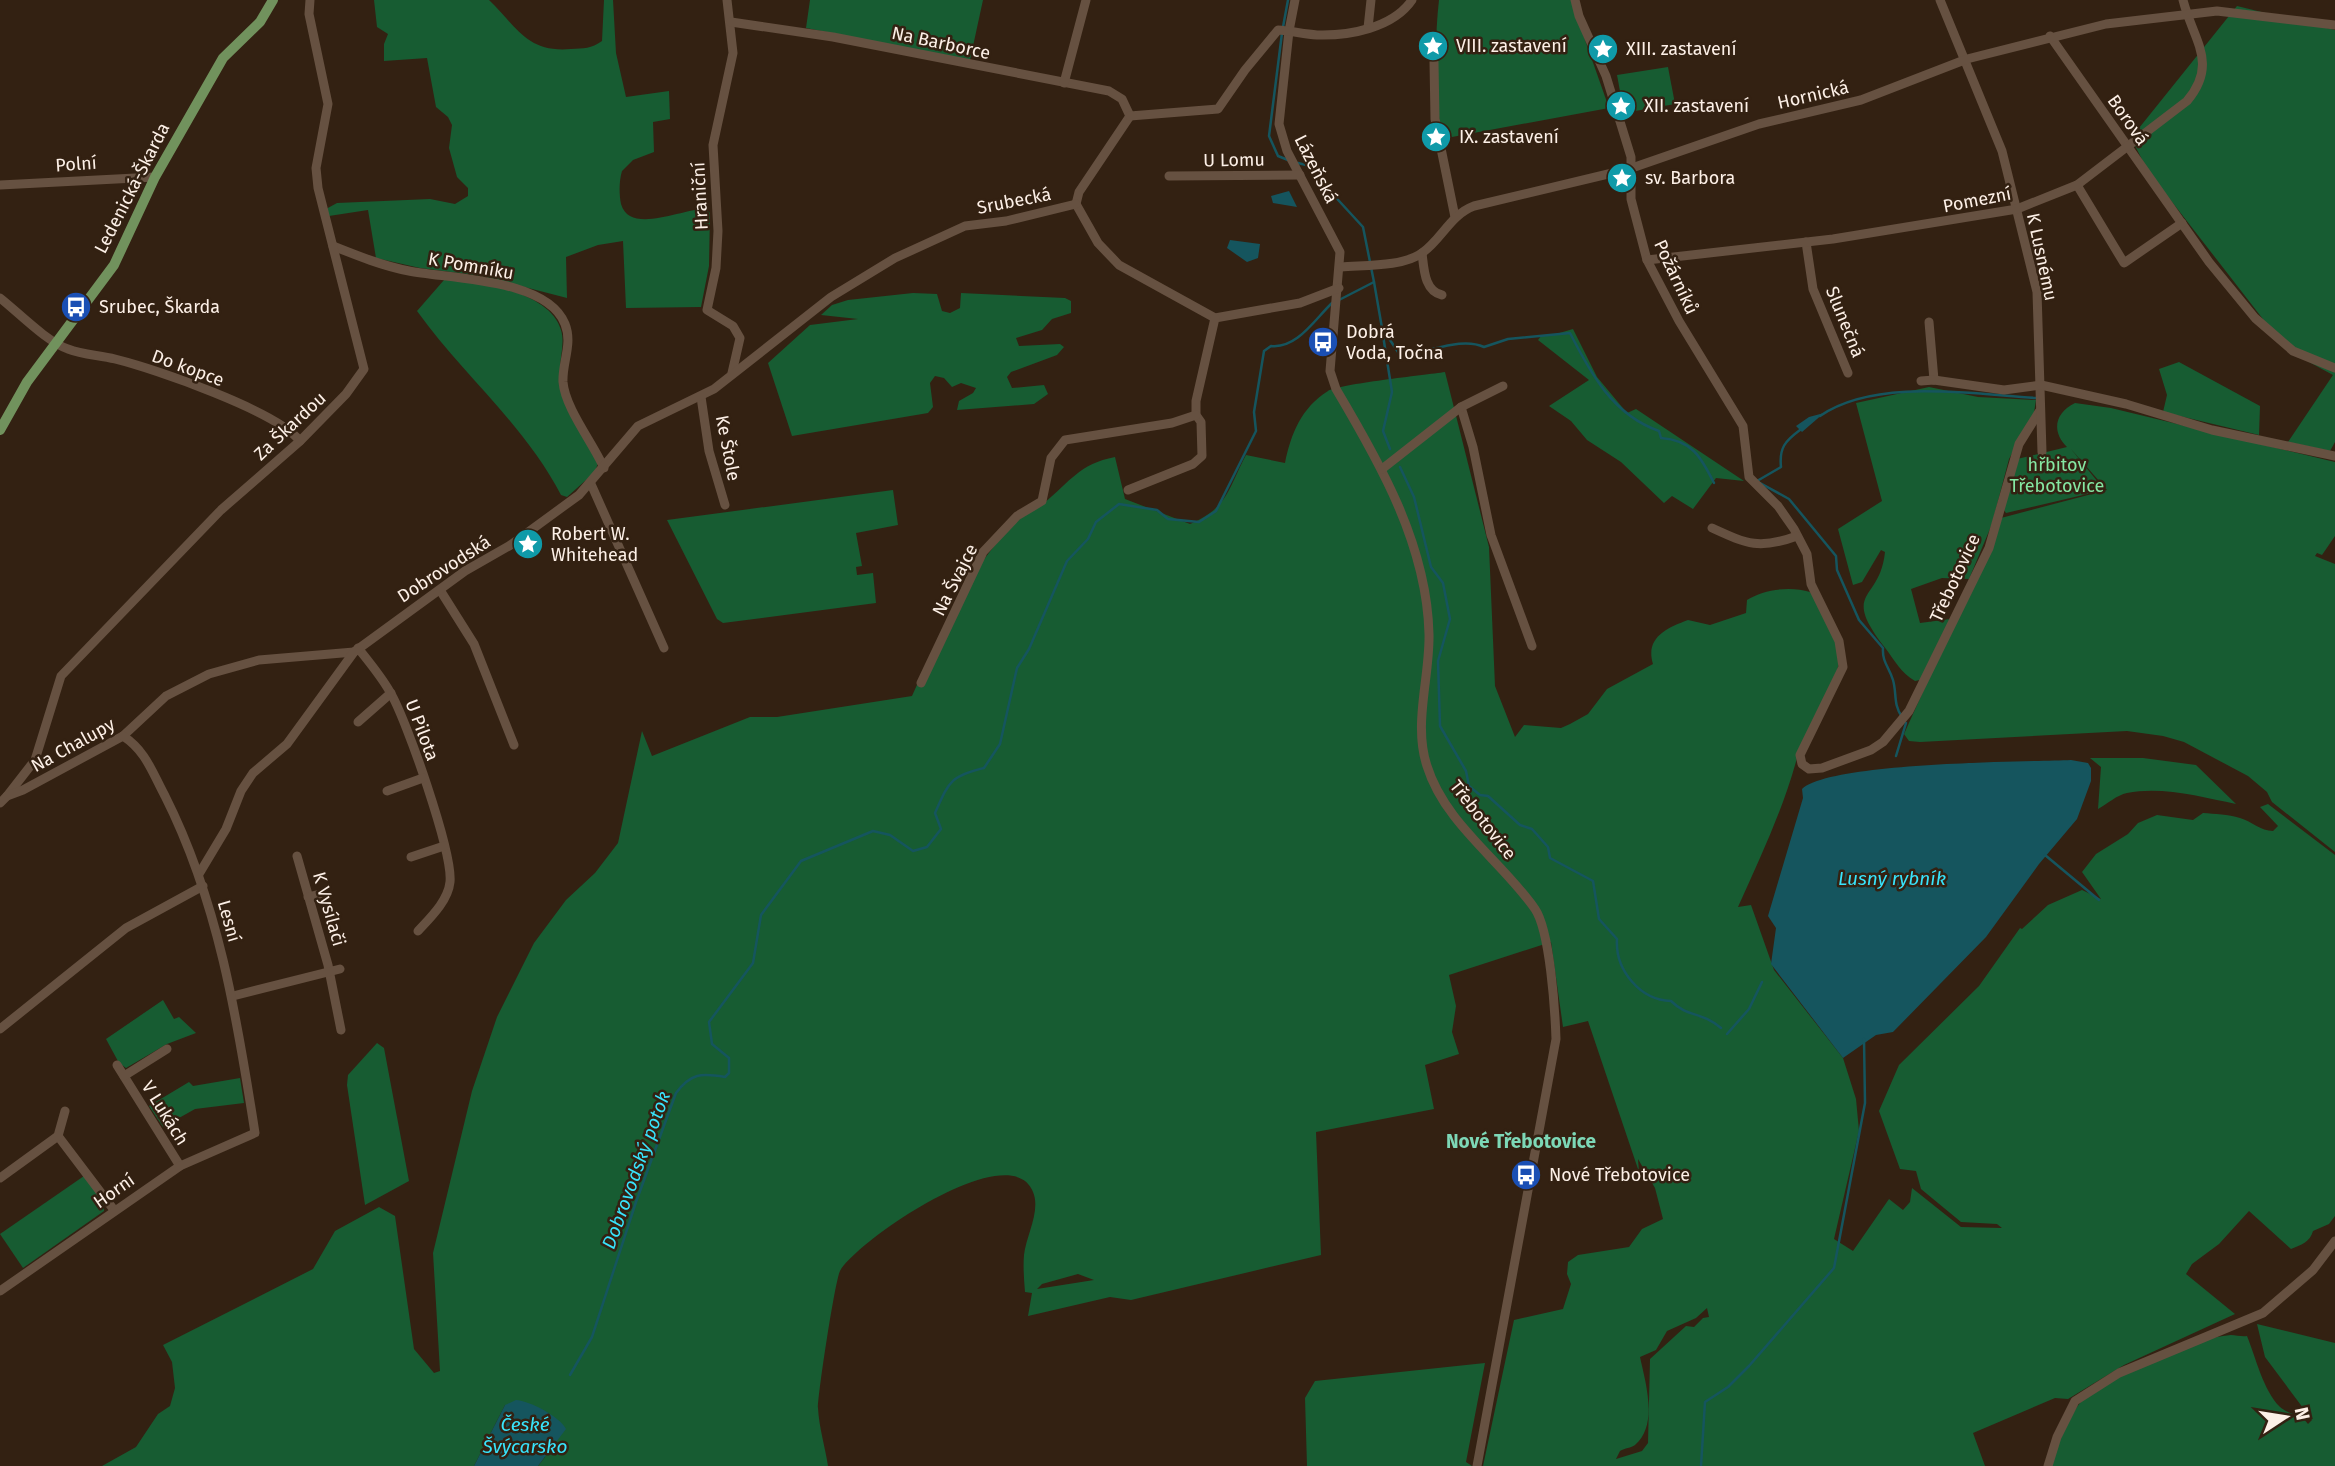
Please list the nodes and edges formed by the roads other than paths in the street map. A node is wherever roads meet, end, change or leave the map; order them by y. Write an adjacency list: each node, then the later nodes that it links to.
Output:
1 (273, 0): 25 (main road, Ledenická-Škarda)
2 (310, 0): 33 (street, Za Škardou)
3 (727, 0): 12 (street, Hraniční)
4 (1086, 0): 19 (street)
5 (1295, 0): 15 (street, Lázeňská)
6 (1371, 0): 14 (street)
7 (1412, 0): 14 (street)
8 (1575, 0): 22 (street, Požárníků)
9 (1940, 0): 17 (street, K Lusnému)
10 (2183, 0): 11 (street, Pomezní)
11 (2186, 14): 13 (street, Hornická); 16 (street, Hornická); 21 (street, Pomezní)
12 (731, 22): 19 (street, Na Barborce); 47 (street, Hraniční)
13 (2335, 25)
14 (1368, 27): 15 (street)
15 (1284, 30): 20 (street); 23 (street, Lázeňská)
16 (2050, 36): 17 (street, Hornická); 21 (street, Borová)
17 (1967, 59): 22 (street, Hornická); 29 (street, K Lusnému)
18 (1434, 62): 30 (street)
19 (1064, 83): 20 (street, Na Barborce)
20 (1130, 116): 28 (street)
21 (2127, 147): 27 (street, Pomezní); 31 (street, Borová)
22 (1629, 169): 30 (street, Hornická); 35 (street, Požárníků)
23 (1298, 171): 24 (street, U Lomu); 36 (street, Lázeňská)
24 (1169, 176)
25 (155, 177): 26 (street, Polní); 44 (main road, Ledenická-Škarda)
26 (0, 185)
27 (2077, 185): 29 (street, Pomezní); 31 (street)
28 (1076, 204): 39 (street, Srubecká); 42 (street, Srubecká)
29 (2017, 209): 32 (street, Pomezní); 50 (street, K Lusnému)
30 (1455, 217): 34 (street, Hornická)
31 (2182, 222): 45 (street, Borová)
32 (1806, 242): 35 (street, Pomezní); 46 (street, Slunečná)
33 (333, 246): 57 (street, Za Škardou); 60 (street, K Pomníku)
34 (1422, 253): 36 (street); 38 (street)
35 (1647, 260): 66 (street, Požárníků)
36 (1341, 267): 37 (street, Lázeňská)
37 (1339, 290): 41 (street, Lázeňská); 42 (street)
38 (1442, 295)
39 (831, 297): 47 (street, Dobrovodská)
40 (0, 298): 44 (street)
41 (1336, 308): 61 (street, Třebotovice)
42 (1215, 318): 55 (street)
43 (1929, 322): 48 (street)
44 (56, 344): 56 (main road, Ledenická-Škarda); 57 (street, Do kopce)
45 (2335, 368)
46 (1849, 373)
47 (731, 375): 52 (street, Dobrovodská)
48 (1934, 380): 49 (street); 50 (street)
49 (1921, 381)
50 (2041, 384): 54 (street, K Lusnému); 59 (street)
51 (1503, 386): 53 (street)
52 (701, 397): 60 (street, Dobrovodská); 64 (street, Ke Štole)
53 (1461, 407): 61 (street); 68 (street)
54 (2039, 412): 58 (street, K Lusnému); 66 (street, Třebotovice)
55 (1196, 415): 63 (street); 71 (street, Na Švajce)
56 (0, 430)
57 (300, 441): 78 (street, Za Škardou)
58 (2042, 452)
59 (2335, 456)
60 (604, 468): 62 (street, Dobrovodská)
61 (1382, 469): 103 (street, Třebotovice)
62 (591, 484): 67 (street, Dobrovodská); 69 (street)
63 (1128, 490)
64 (725, 505)
65 (1712, 528): 66 (street)
66 (1795, 533)
67 (440, 590): 70 (street, Dobrovodská); 75 (street)
68 (1532, 646)
69 (664, 648)
70 (356, 650): 72 (street, U Pilota); 74 (street, Na Chalupy); 82 (street, Dobrovodská)
71 (921, 683)
72 (391, 693): 73 (street, U Pilota); 76 (street, U Pilota)
73 (358, 722)
74 (123, 736): 78 (street, Na Chalupy); 82 (street, Lesní)
75 (514, 745)
76 (423, 778): 77 (street, U Pilota); 79 (street, U Pilota)
77 (387, 791)
78 (4, 799)
79 (444, 846): 81 (street); 86 (street, U Pilota)
80 (297, 856): 85 (street, K Vysílači)
81 (411, 857)
82 (199, 874): 83 (street, Lesní)
83 (202, 886): 89 (street, Lesní); 90 (street)
84 (324, 893): 85 (street)
85 (309, 897): 88 (street, K Vysílači)
86 (418, 931)
87 (340, 969): 88 (street, K Vysílači)
88 (329, 972): 89 (street, K Vysílači); 91 (street, K Vysílači)
89 (233, 996): 96 (street, Lesní)
90 (0, 1029)
91 (341, 1030)
92 (167, 1049): 94 (street, V Lukách)
93 (117, 1065): 94 (street, V Lukách)
94 (124, 1076): 98 (street, V Lukách)
95 (65, 1111): 97 (street)
96 (255, 1133): 98 (street, Horní)
97 (58, 1136): 99 (street); 100 (street)
98 (180, 1166): 100 (street, Horní)
99 (0, 1178)
100 (114, 1210): 102 (street, Horní)
101 (2335, 1241): 104 (street)
102 (0, 1292)
103 (1477, 1466)
104 (2048, 1466)

